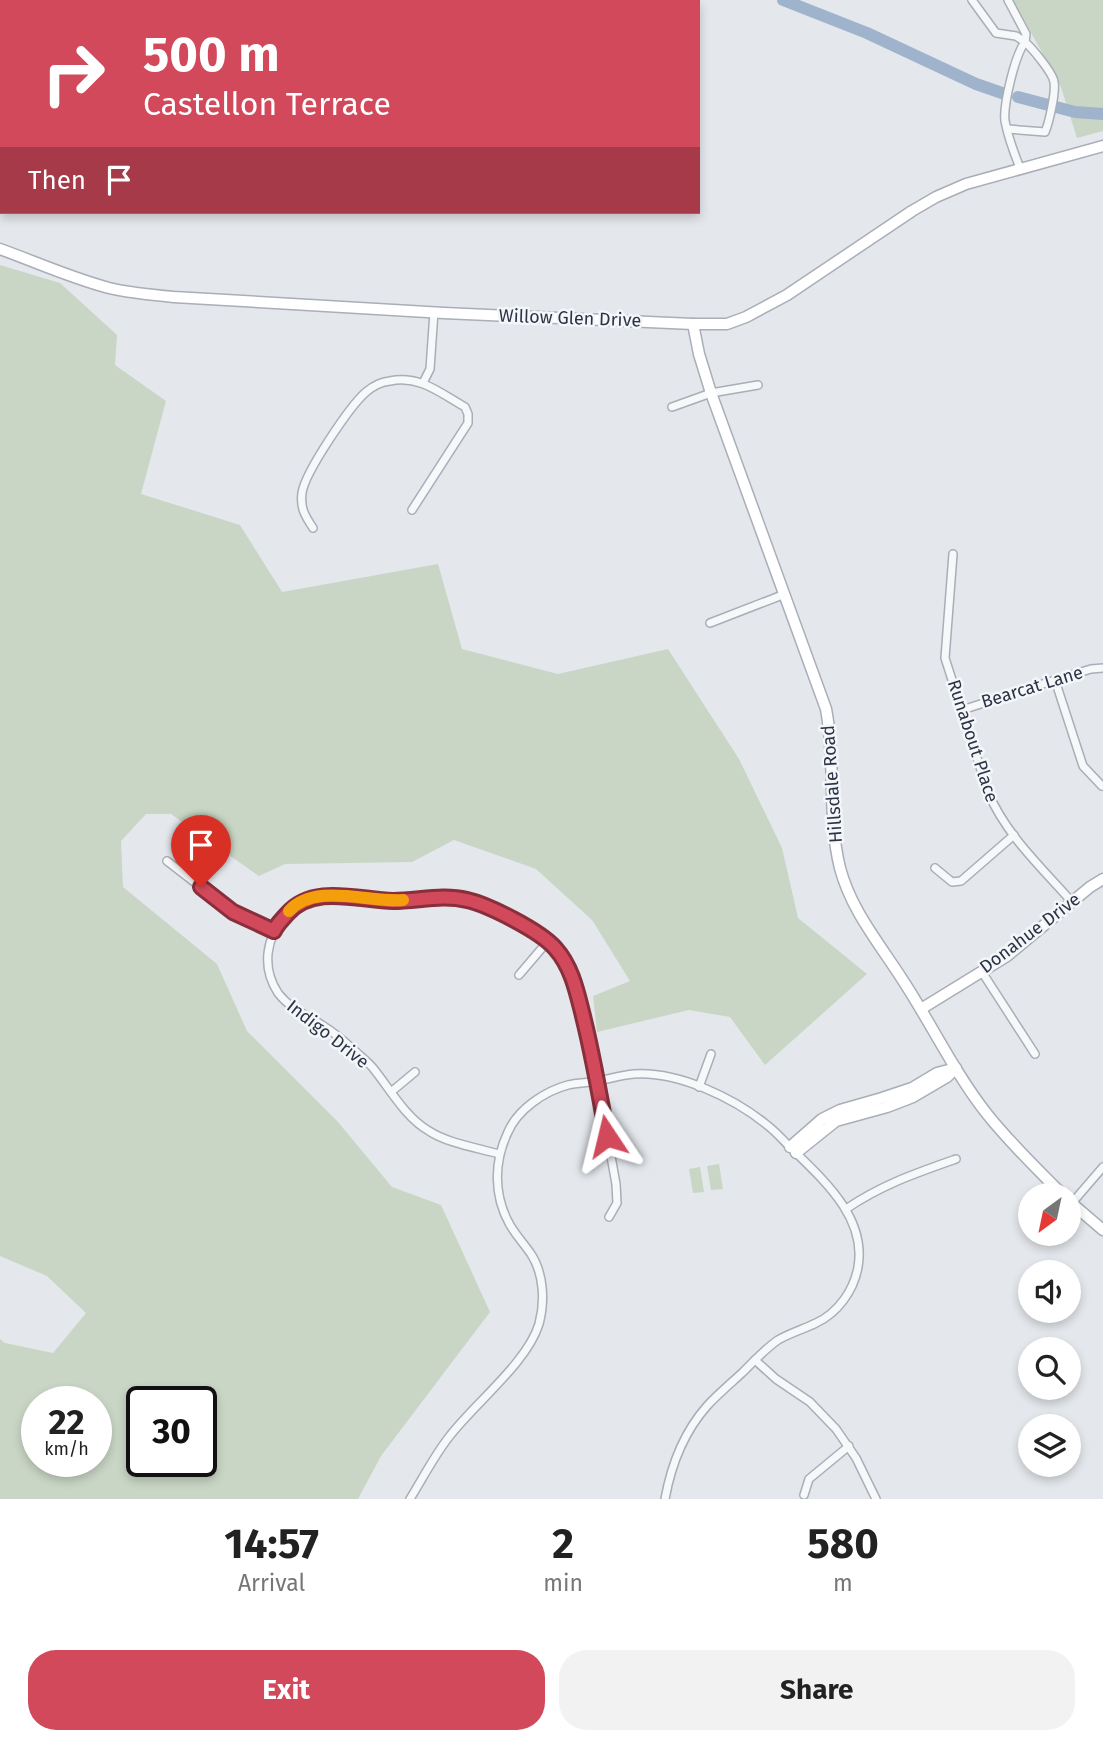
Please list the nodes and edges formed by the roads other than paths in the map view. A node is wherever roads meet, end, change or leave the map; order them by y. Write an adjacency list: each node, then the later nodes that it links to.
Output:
1 (972, 0): 3 (street)
2 (1008, 0): 3 (street)
3 (1025, 42): 4 (street); 4 (street)
4 (1008, 129): 6 (street)
5 (1103, 146): 6 (main road, Willow Glen Drive)
6 (1020, 168): 9 (main road, Willow Glen Drive)
7 (0, 249): 8 (main road, Willow Glen Drive)
8 (434, 312): 9 (main road, Willow Glen Drive); 10 (street)
9 (693, 324): 12 (main road, Hillsdale Road)
10 (423, 383): 14 (street); 15 (street)
11 (758, 385): 12 (street)
12 (711, 393): 13 (street); 17 (main road, Hillsdale Road)
13 (672, 407)
14 (412, 510)
15 (313, 528)
16 (953, 554): 21 (street, Runabout Place)
17 (785, 594): 18 (street); 32 (main road, Hillsdale Road)
18 (710, 623)
19 (1103, 668): 20 (street, Bearcat Lane)
20 (1055, 680): 21 (street, Bearcat Lane); 22 (street)
21 (962, 709): 23 (street, Runabout Place)
22 (1102, 786)
23 (1014, 835): 25 (street); 27 (street, Runabout Place)
24 (167, 861): 28 (street)
25 (935, 868)
26 (1103, 880): 27 (main road, Donahue Drive)
27 (1072, 902): 30 (main road, Donahue Drive)
28 (274, 931): 29 (street); 39 (street, Indigo Drive)
29 (548, 941): 31 (street); 37 (street)
30 (982, 972): 32 (main road, Donahue Drive); 34 (street)
31 (519, 975)
32 (921, 1009): 35 (main road, Hillsdale Road)
33 (711, 1054): 38 (street)
34 (1035, 1054)
35 (956, 1068): 40 (main road); 44 (main road, Hillsdale Road)
36 (415, 1072): 39 (street)
37 (598, 1081): 38 (street); 41 (street); 48 (street)
38 (699, 1087): 40 (street)
39 (391, 1092): 41 (street, Indigo Drive)
40 (793, 1150): 46 (street)
41 (499, 1154): 53 (street)
42 (956, 1159): 46 (street)
43 (1103, 1167): 45 (street)
44 (1051, 1183)
45 (1082, 1190)
46 (846, 1209): 50 (street)
47 (1082, 1212): 49 (main road)
48 (609, 1217)
49 (1103, 1230)
50 (755, 1360): 51 (street); 54 (street)
51 (849, 1446): 52 (street); 55 (street)
52 (804, 1495)
53 (410, 1499)
54 (665, 1499)
55 (876, 1499)

